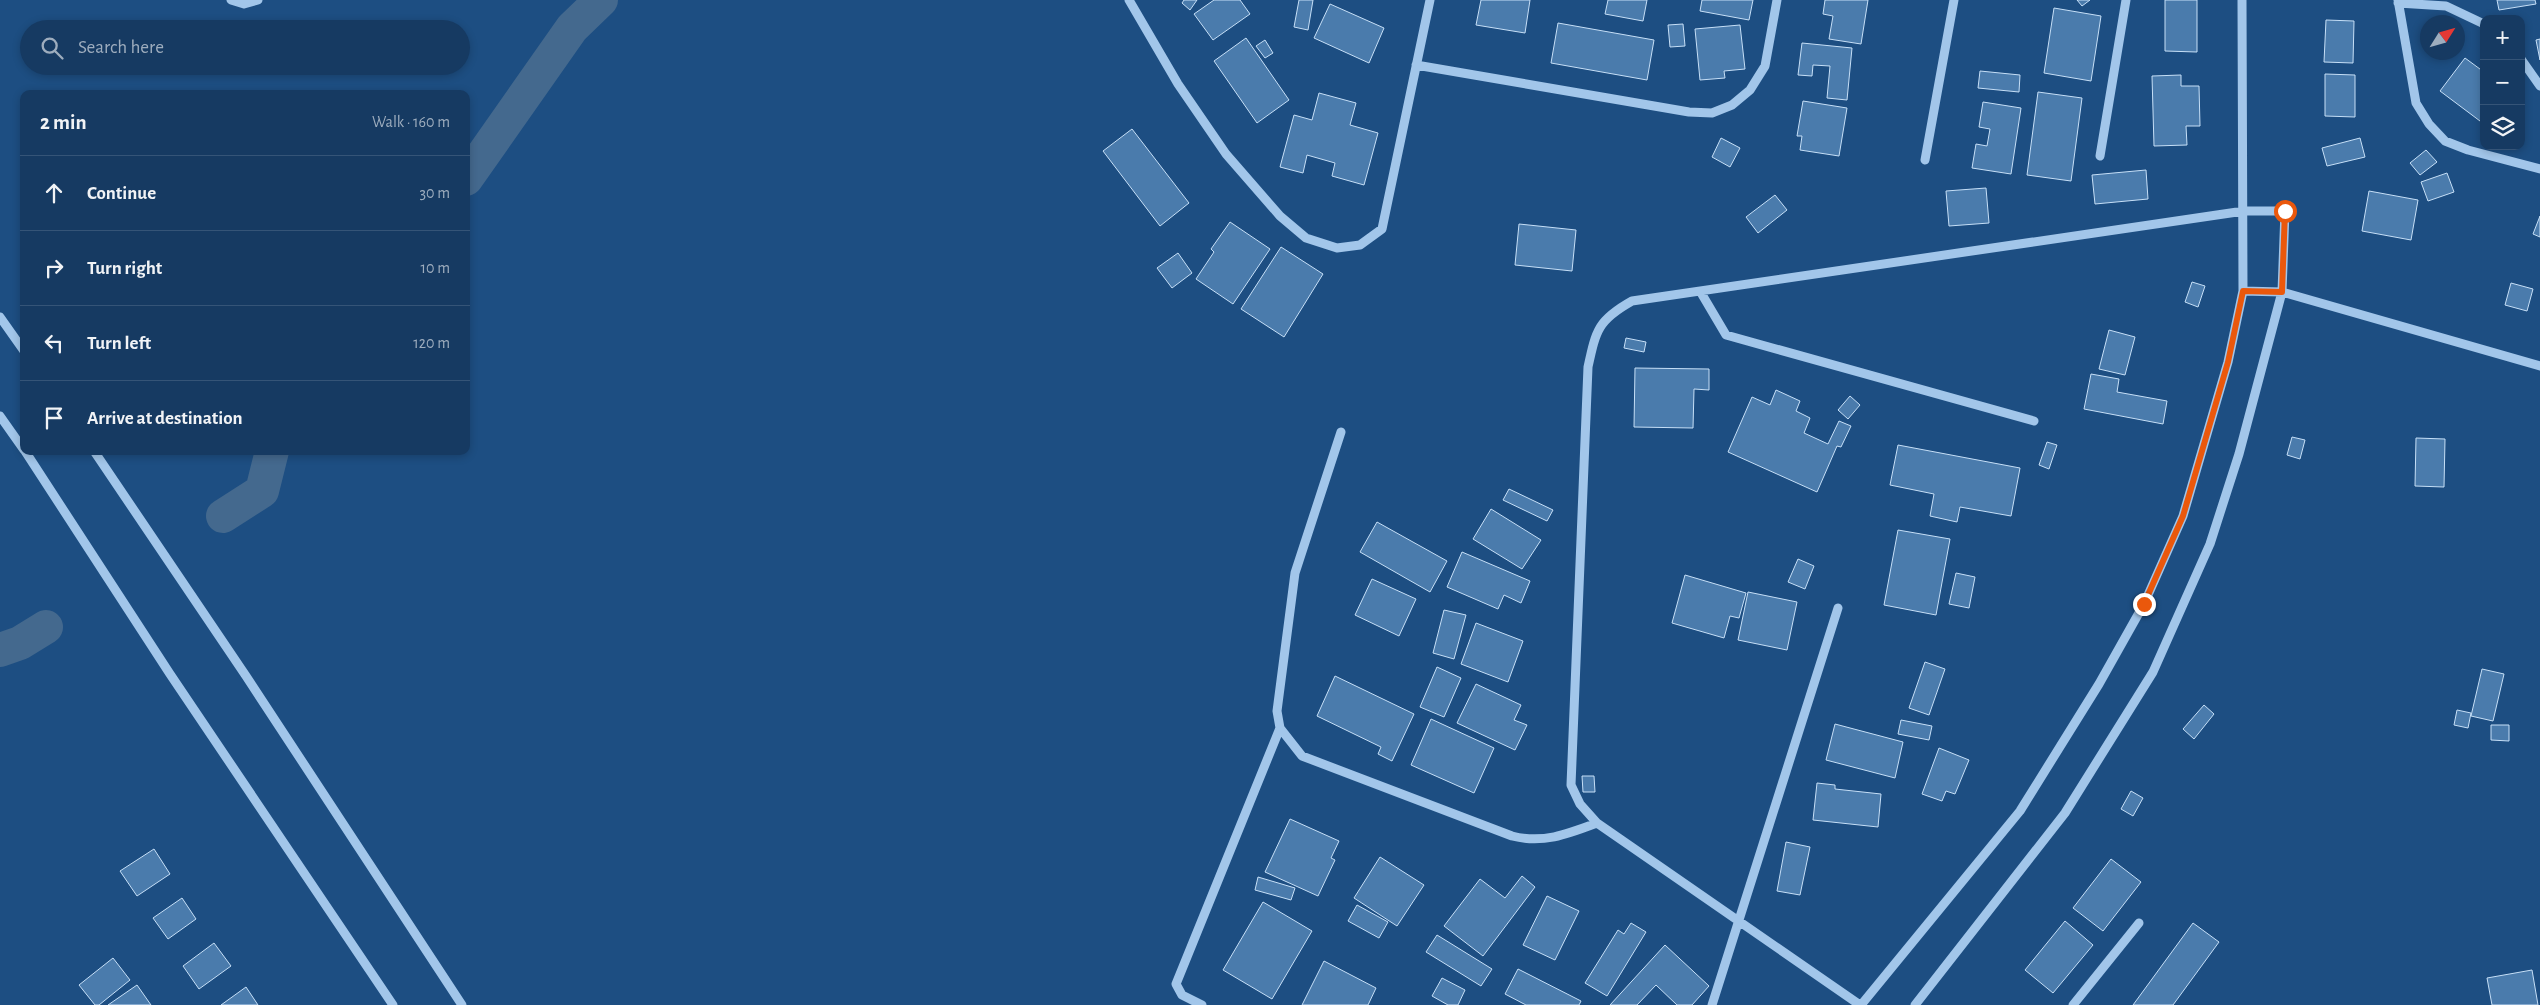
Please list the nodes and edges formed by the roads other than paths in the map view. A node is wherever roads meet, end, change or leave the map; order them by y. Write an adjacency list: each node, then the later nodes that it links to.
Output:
1 (230, 0): 2 (street)
2 (258, 0)
3 (1129, 0): 12 (street)
4 (1430, 0): 12 (street)
5 (1777, 0): 12 (street)
6 (1954, 0): 15 (street)
7 (2126, 0): 14 (street)
8 (2242, 0): 17 (street)
9 (2398, 2): 10 (street); 16 (street)
10 (2480, 22)
11 (2522, 60): 13 (street)
12 (1416, 64)
13 (2540, 86)
14 (2100, 156)
15 (1925, 160)
16 (2540, 169)
17 (2244, 211): 18 (street); 19 (street); 20 (street)
18 (1700, 291): 25 (street); 32 (street)
19 (2243, 291): 20 (street); 39 (street)
20 (2282, 292): 23 (street); 40 (street)
21 (0, 317): 22 (street)
22 (20, 345)
23 (2540, 366)
24 (0, 416): 27 (street)
25 (2034, 421)
26 (1341, 432): 31 (street)
27 (20, 444)
28 (27, 455): 35 (street)
29 (97, 455): 36 (street)
30 (1838, 608): 33 (street)
31 (1280, 728): 32 (street); 37 (street)
32 (1597, 823): 33 (street)
33 (1738, 920): 38 (street); 39 (street)
34 (2139, 924): 41 (street)
35 (393, 1005)
36 (462, 1005)
37 (1202, 1005)
38 (1712, 1005)
39 (1860, 1005)
40 (1915, 1005)
41 (2073, 1005)

